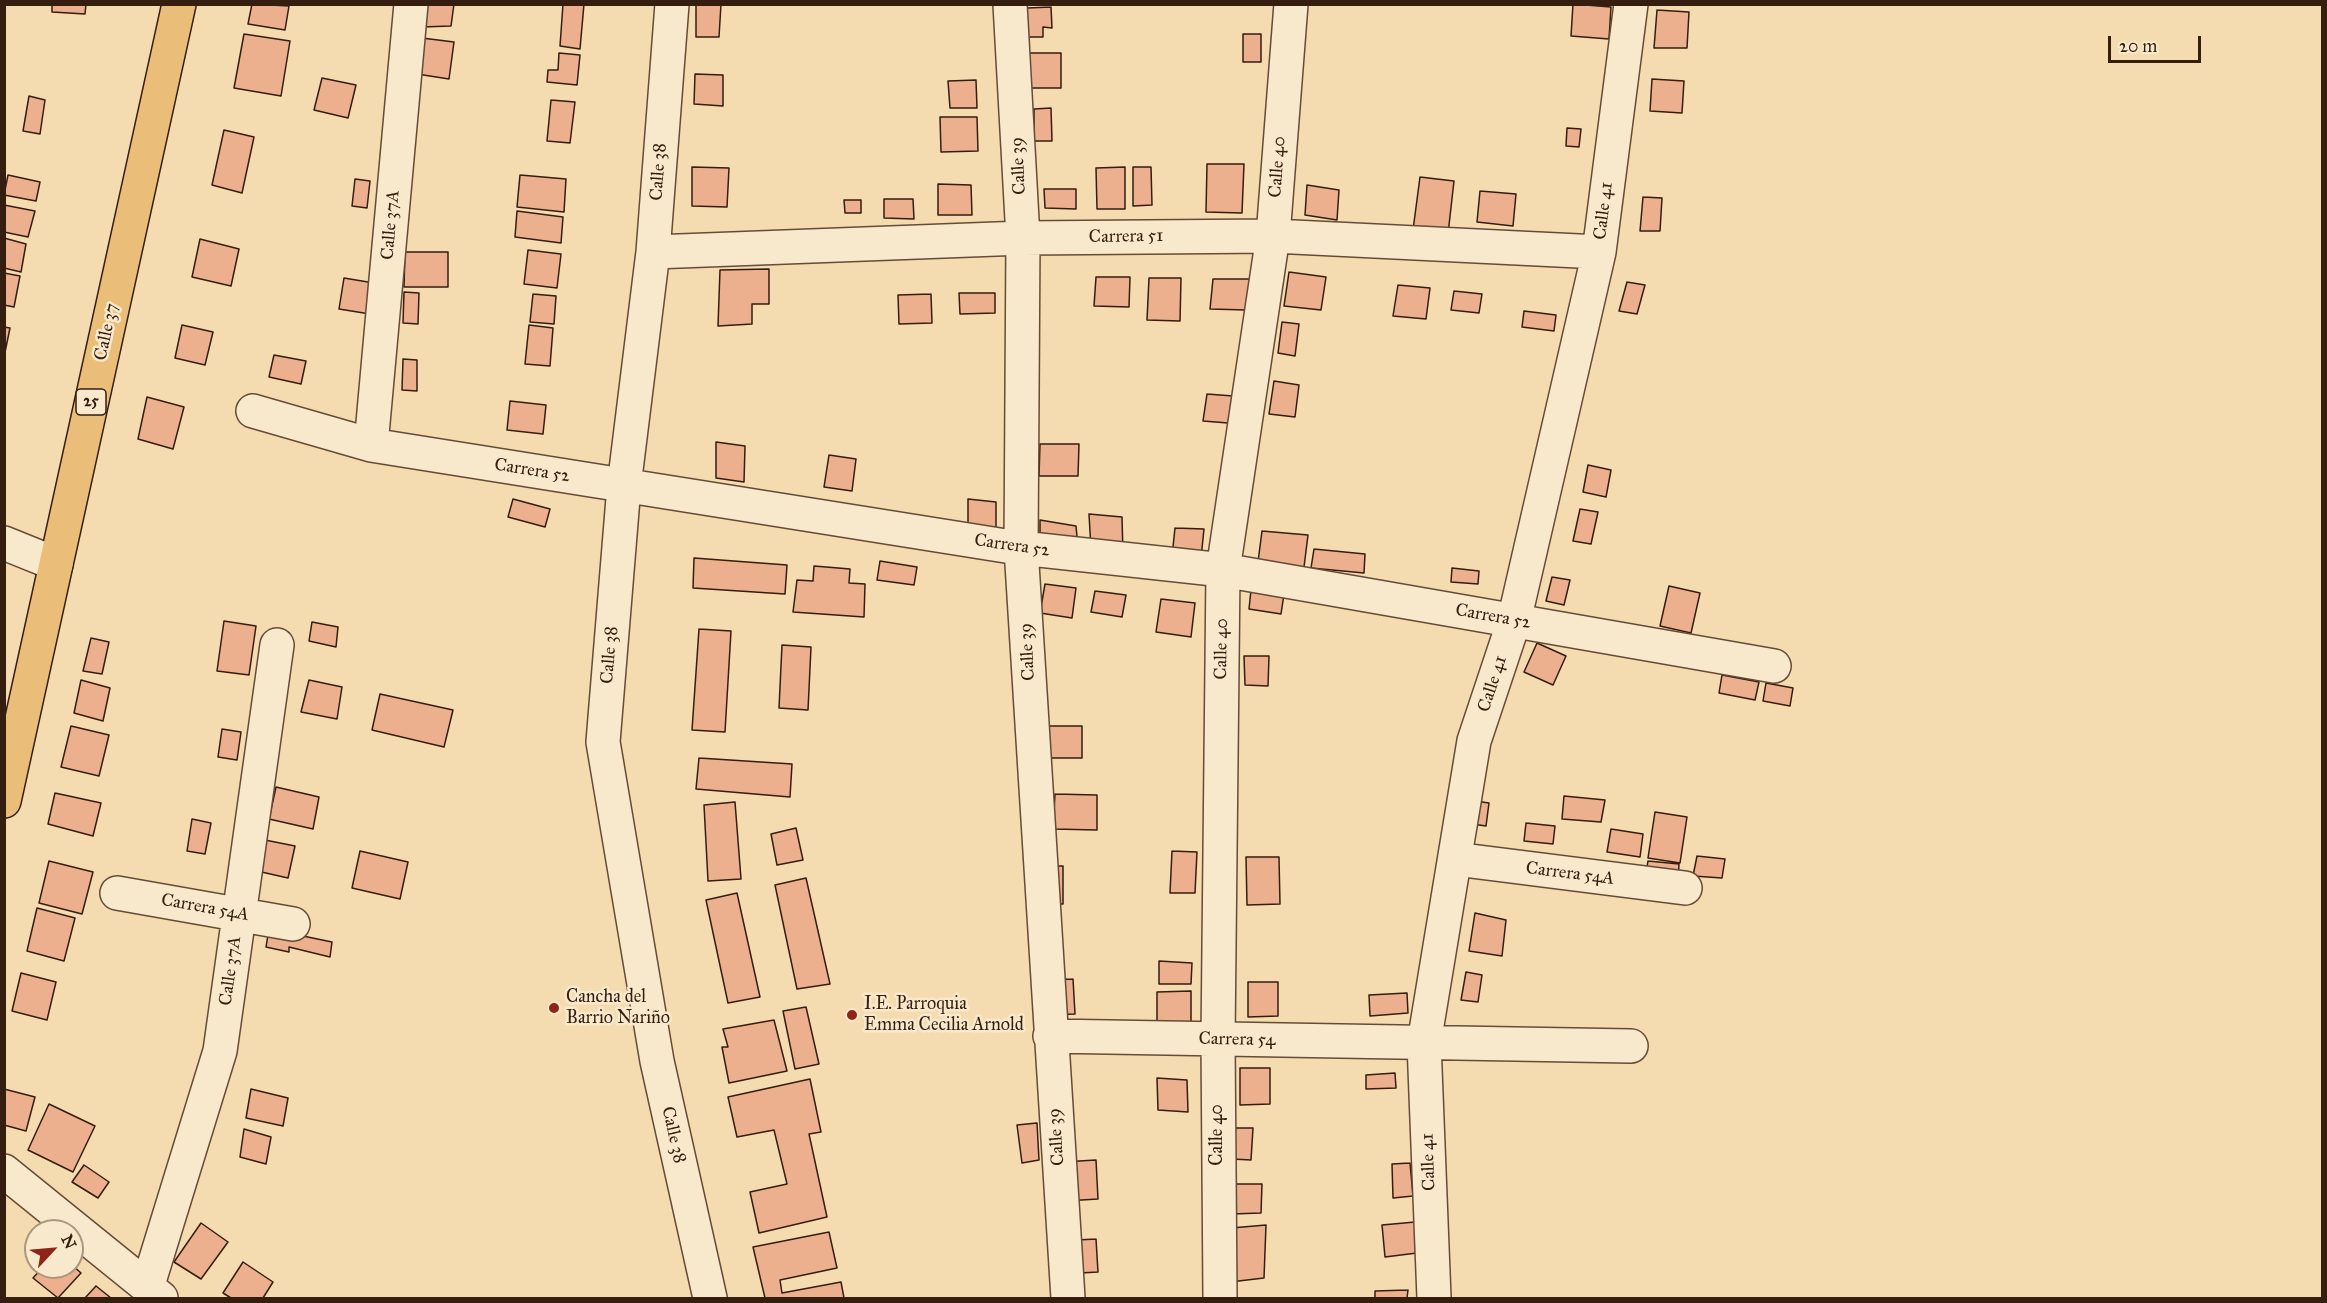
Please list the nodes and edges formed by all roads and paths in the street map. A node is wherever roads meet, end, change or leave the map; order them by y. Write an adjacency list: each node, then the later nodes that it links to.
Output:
1 (179, 4): 16 (main road, Calle 37 / 25)
2 (411, 4): 12 (street, Calle 37A)
3 (672, 4): 9 (street, Calle 38)
4 (1010, 4): 8 (street, Calle 39)
5 (1290, 4): 7 (street, Calle 40)
6 (1631, 4): 10 (street, Calle 41)
7 (1273, 236): 8 (street, Carrera 51); 10 (street, Carrera 51); 17 (street, Calle 40)
8 (1023, 238): 9 (street, Carrera 51); 15 (street, Calle 39)
9 (653, 252): 13 (street, Calle 38)
10 (1599, 252): 18 (street, Calle 41)
11 (253, 411): 12 (street, Carrera 52)
12 (371, 445): 13 (street, Carrera 52)
13 (624, 486): 15 (street, Carrera 52); 33 (street, Calle 38)
14 (4, 543): 16 (street)
15 (1021, 548): 17 (street, Carrera 52); 27 (street, Calle 39)
16 (56, 564): 21 (main road, Calle 37 / 25)
17 (1223, 570): 18 (street, Carrera 52); 28 (street, Calle 40)
18 (1514, 621): 20 (street, Carrera 52); 22 (street, Calle 41)
19 (277, 645): 25 (street, Calle 37A)
20 (1774, 666)
21 (4, 801)
22 (1455, 859): 23 (street, Carrera 54A); 29 (street, Calle 41)
23 (1684, 888)
24 (117, 893): 25 (street, Carrera 54A)
25 (239, 915): 26 (street, Carrera 54A); 32 (street, Calle 37A)
26 (293, 924)
27 (1050, 1036): 28 (street, Carrera 54); 34 (street, Calle 39)
28 (1218, 1040): 29 (street, Carrera 54); 35 (street, Calle 40)
29 (1424, 1043): 30 (street, Carrera 54); 36 (street, Calle 41)
30 (1631, 1046)
31 (4, 1171): 32 (street)
32 (154, 1293)
33 (710, 1299)
34 (1068, 1299)
35 (1220, 1299)
36 (1434, 1299)

